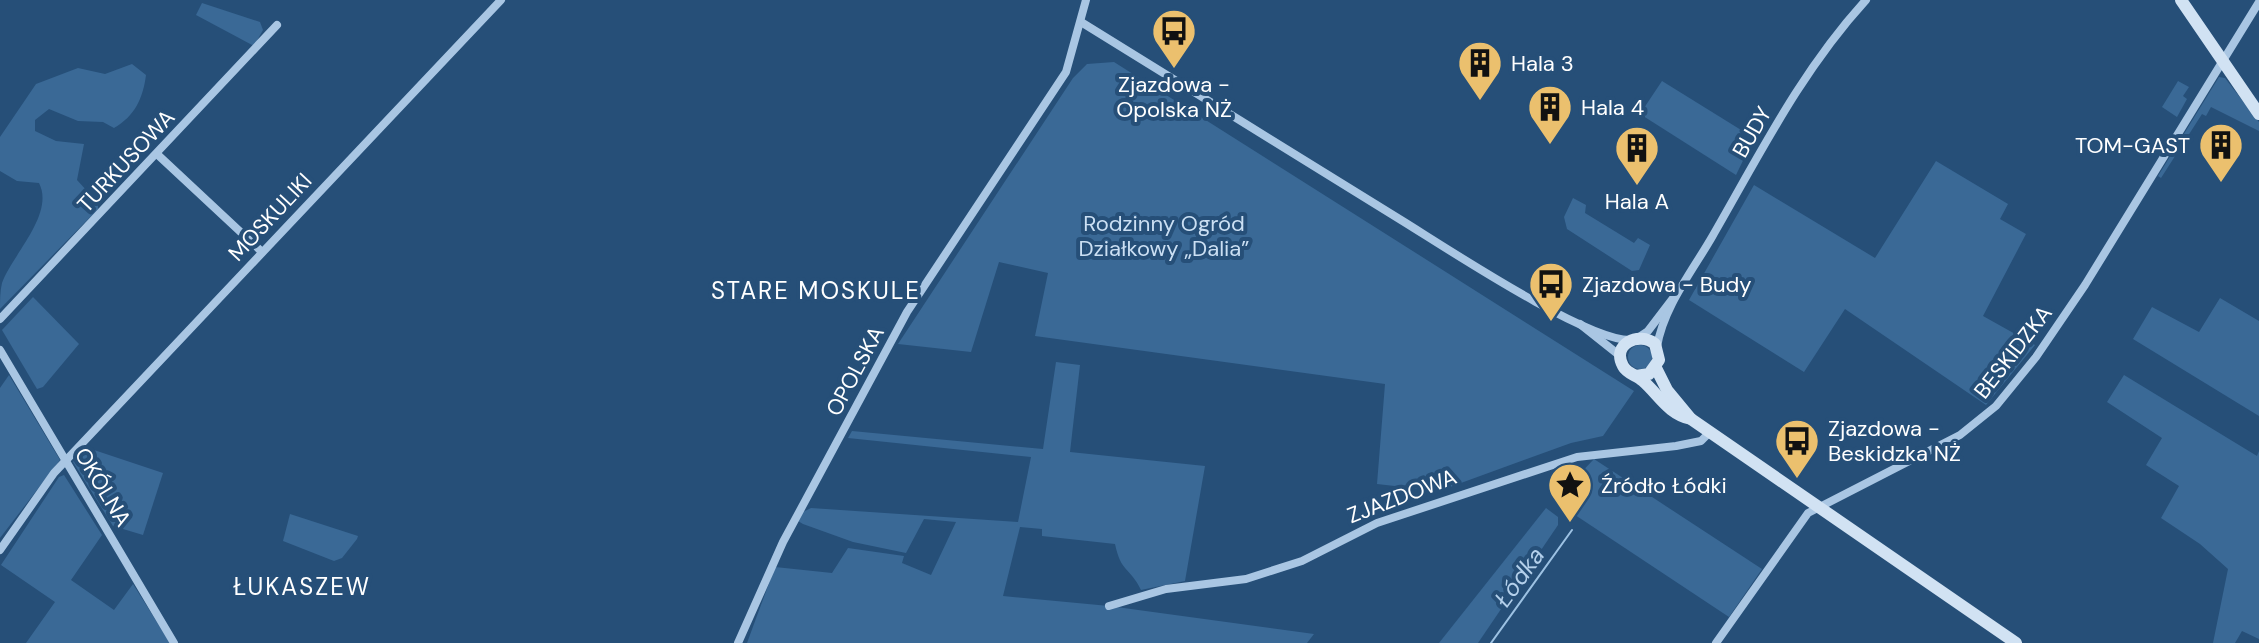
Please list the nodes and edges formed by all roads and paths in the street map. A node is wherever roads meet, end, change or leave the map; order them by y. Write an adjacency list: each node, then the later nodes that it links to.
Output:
1 (501, 0): 11 (street, MOSKULIKI)
2 (1086, 0): 6 (street, OPOLSKA)
3 (1866, 0): 12 (street, BUDY)
4 (2181, 0): 8 (street)
5 (2259, 2): 8 (street, BESKIDZKA)
6 (1081, 22): 14 (street); 28 (street, OPOLSKA)
7 (277, 25): 10 (street, TURKUSOWA)
8 (2221, 62): 9 (street); 24 (street, BESKIDZKA)
9 (2259, 114)
10 (158, 155): 11 (street); 13 (street, TURKUSOWA)
11 (262, 252): 23 (street, MOSKULIKI)
12 (1680, 289): 15 (street, BUDY); 16 (street, BUDY)
13 (0, 319)
14 (1580, 324): 15 (street); 18 (street)
15 (1635, 338): 16 (street); 18 (street)
16 (1657, 348): 19 (street)
17 (0, 350): 23 (street, OKÓLNA)
18 (1621, 358): 20 (street)
19 (1656, 368): 20 (street); 21 (street)
20 (1636, 376): 21 (street)
21 (1691, 419): 22 (street)
22 (1710, 432): 24 (street); 26 (street, ZJAZDOWA)
23 (67, 461): 25 (street, MOSKULIKI); 27 (street, OKÓLNA)
24 (1817, 506): 29 (street, BESKIDZKA); 30 (street)
25 (0, 550)
26 (1109, 606)
27 (174, 643)
28 (738, 643)
29 (1716, 643)
30 (2016, 643)

